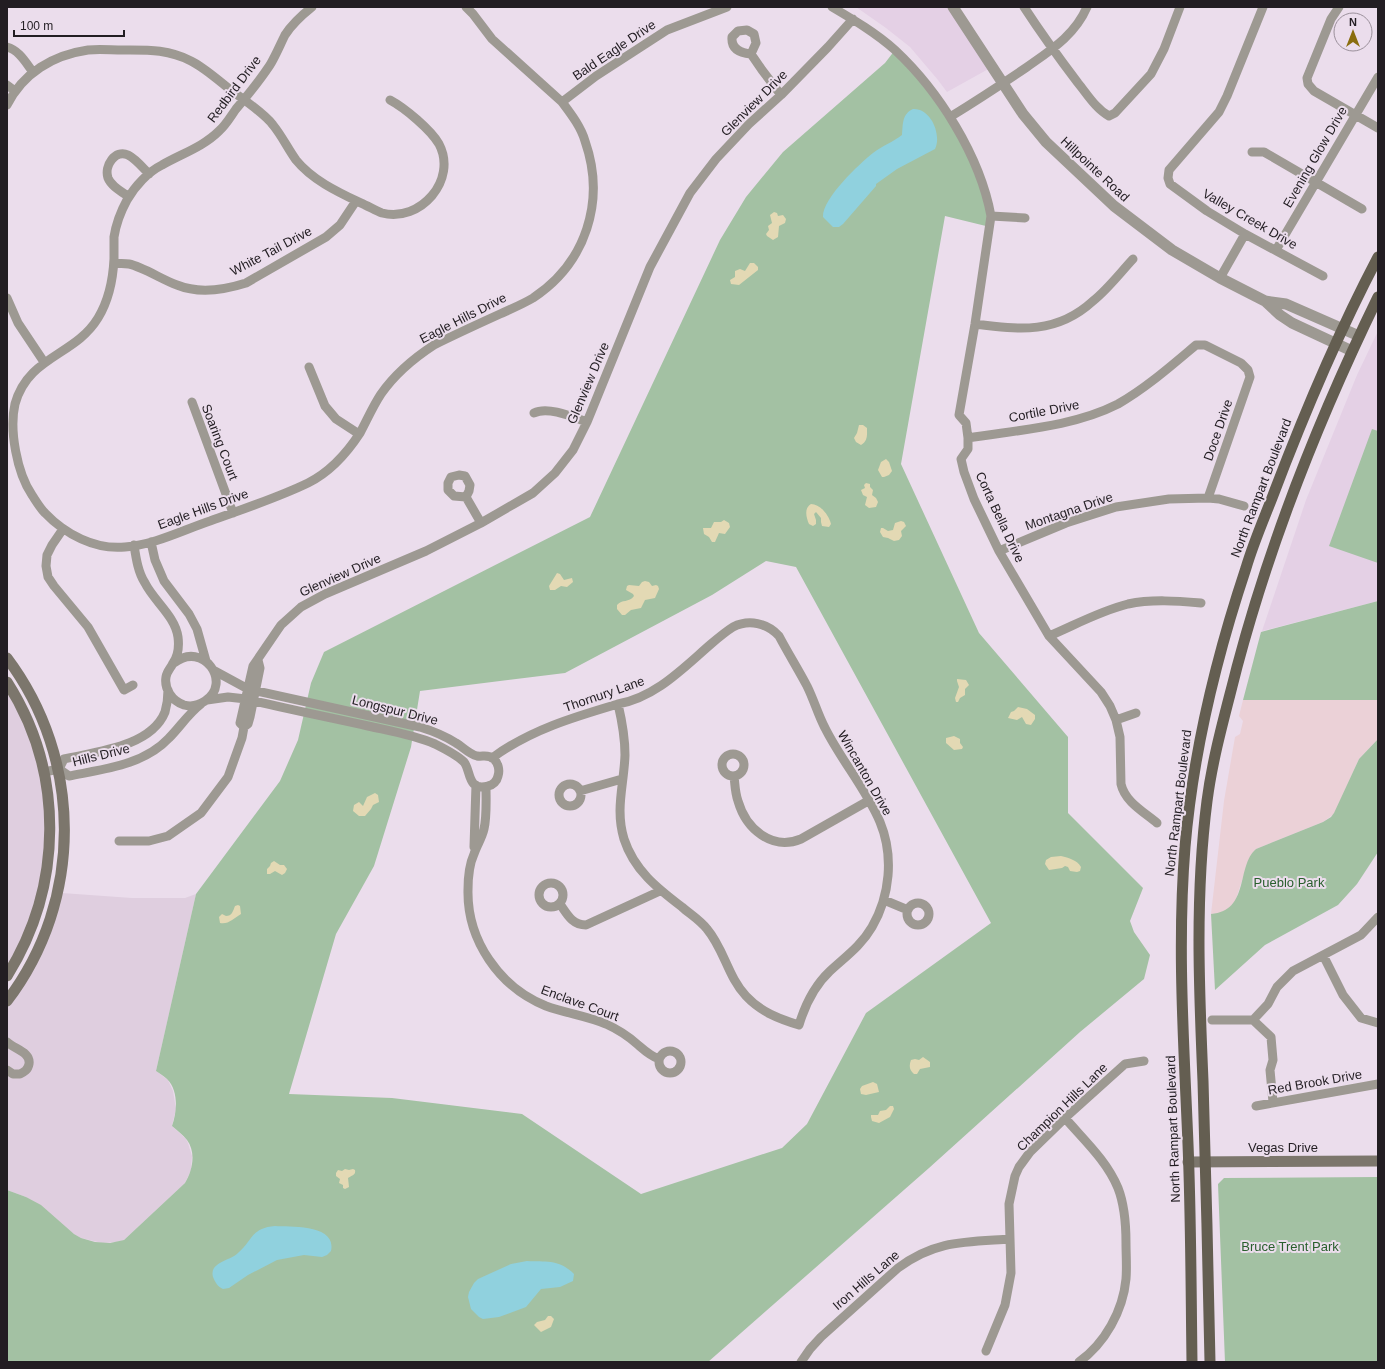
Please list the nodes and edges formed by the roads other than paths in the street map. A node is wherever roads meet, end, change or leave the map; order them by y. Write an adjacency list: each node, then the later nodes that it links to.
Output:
1 (312, 7): 21 (street, Redbird Drive)
2 (466, 7): 23 (street)
3 (727, 7): 23 (street, Bald Eagle Drive)
4 (832, 7): 11 (street)
5 (953, 7): 17 (street, Hillpointe Road)
6 (1024, 7): 13 (street)
7 (1087, 7): 13 (street)
8 (1180, 7): 13 (street)
9 (1339, 7): 25 (street)
10 (1259, 8): 36 (street, Valley Creek Drive)
11 (852, 19): 20 (street, Glenview Drive); 26 (street)
12 (7, 47): 15 (street)
13 (1052, 49): 17 (street)
14 (751, 54): 20 (street)
15 (33, 72): 19 (street); 21 (street)
16 (1378, 77): 25 (street, Evening Glow Drive)
17 (1002, 84): 26 (street); 42 (street, Hillpointe Road)
18 (7, 85): 19 (street)
19 (15, 91): 24 (street)
20 (781, 94): 56 (street, Glenview Drive)
21 (244, 100): 29 (street, Redbird Drive); 32 (street)
22 (390, 100): 32 (street)
23 (562, 102): 57 (street, Eagle Hills Drive)
24 (7, 105)
25 (1355, 115): 27 (street); 30 (street, Evening Glow Drive)
26 (950, 117): 34 (street)
27 (1378, 128)
28 (1252, 152): 30 (street)
29 (149, 174): 31 (street, Redbird Drive); 31 (street)
30 (1316, 182): 33 (street); 37 (street, Evening Glow Drive)
31 (129, 197): 40 (street, Redbird Drive)
32 (356, 200): 40 (street, White Tail Drive)
33 (1362, 209)
34 (991, 216): 35 (street); 46 (street)
35 (1025, 218)
36 (1245, 234): 37 (street, Valley Creek Drive); 42 (street)
37 (1276, 250): 41 (street, Valley Creek Drive)
38 (1378, 257): 47 (main road, North Rampart Boulevard)
39 (1133, 259): 46 (street)
40 (114, 263): 52 (street, Redbird Drive)
41 (1323, 276)
42 (1220, 278): 45 (street, Hillpointe Road)
43 (1378, 297): 48 (main road)
44 (7, 298): 52 (street)
45 (1265, 301): 47 (street, Hillpointe Road); 49 (street, Hillpointe Road)
46 (975, 324): 58 (street)
47 (1342, 329): 48 (street, Hillpointe Road); 49 (main road, North Rampart Boulevard)
48 (1359, 336): 51 (main road)
49 (1335, 343): 51 (street, Hillpointe Road); 85 (main road, North Rampart Boulevard)
50 (1199, 345): 58 (street, Cortile Drive); 60 (street, Doce Drive)
51 (1352, 350): 87 (main road)
52 (44, 362): 64 (street, Redbird Drive)
53 (309, 367): 57 (street)
54 (192, 402): 62 (street, Soaring Court)
55 (534, 412): 56 (street)
56 (587, 422): 63 (street, Glenview Drive)
57 (359, 434): 62 (street, Eagle Hills Drive)
58 (968, 438): 67 (street, Corta Bella Drive)
59 (466, 497): 63 (street)
60 (1208, 498): 61 (street, Montagna Drive); 67 (street, Montagna Drive)
61 (1244, 506)
62 (233, 513): 65 (street, Eagle Hills Drive)
63 (481, 523): 78 (street, Glenview Drive)
64 (63, 529): 66 (street, Eagle Hills Drive); 76 (street)
65 (151, 542): 66 (street, Eagle Hills Drive); 72 (street)
66 (134, 545): 73 (street, Hills Drive)
67 (999, 551): 70 (street, Corta Bella Drive)
68 (1201, 603): 70 (street)
69 (758, 623): 81 (street, Thornury Lane); 94 (street, Wincanton Drive)
70 (1049, 636): 83 (street, Corta Bella Drive)
71 (7, 658): 86 (main road)
72 (206, 661): 73 (street); 74 (street)
73 (174, 663): 77 (street, Hills Drive)
74 (213, 670): 78 (street, Longspur Drive); 80 (street, Hills Drive)
75 (7, 682): 88 (main road)
76 (133, 685)
77 (168, 690): 80 (street); 86 (street, Hills Drive)
78 (252, 690): 79 (street, Glenview Drive); 84 (street, Longspur Drive)
79 (250, 700): 80 (street, Longspur Drive); 91 (street, Longspur Drive); 96 (street, Glenview Drive)
80 (204, 702): 86 (street, Hills Drive)
81 (618, 704): 84 (street, Thornury Lane); 90 (street)
82 (1136, 713): 83 (street)
83 (1116, 720): 95 (street, Corta Bella Drive)
84 (492, 758): 92 (street)
85 (1195, 766): 87 (main road); 118 (main road, North Rampart Boulevard)
86 (59, 769): 88 (street, Hills Drive); 105 (main road)
87 (1212, 769): 119 (main road)
88 (44, 772): 104 (main road)
89 (734, 776): 94 (street)
90 (622, 779): 93 (street); 98 (street)
91 (476, 785): 92 (street); 97 (street, Enclave Court)
92 (486, 786): 97 (street, Enclave Court)
93 (580, 791)
94 (868, 800): 99 (street, Wincanton Drive)
95 (1157, 823)
96 (119, 841)
97 (473, 854): 110 (street, Enclave Court)
98 (660, 891): 99 (street, Wincanton Drive); 100 (street)
99 (884, 900): 101 (street)
100 (560, 904)
101 (908, 910)
102 (1377, 921): 103 (street)
103 (1323, 955): 107 (street); 108 (street)
104 (7, 976)
105 (7, 1001)
106 (1212, 1020): 107 (street)
107 (1254, 1020): 114 (street)
108 (1378, 1023)
109 (7, 1042): 112 (street)
110 (659, 1059)
111 (1144, 1061): 116 (street, Champion Hills Lane)
112 (7, 1070)
113 (1378, 1083): 114 (street, Red Brook Drive)
114 (1273, 1102): 115 (street, Red Brook Drive)
115 (1256, 1106)
116 (1064, 1118): 120 (street, Champion Hills Lane); 123 (street)
117 (1378, 1161): 119 (main road, Vegas Drive)
118 (1188, 1162): 119 (main road, Vegas Drive); 124 (main road, North Rampart Boulevard)
119 (1205, 1162): 125 (main road)
120 (1010, 1240): 121 (street, Champion Hills Lane); 122 (street, Iron Hills Lane)
121 (986, 1351)
122 (802, 1362)
123 (1079, 1362)
124 (1192, 1362)
125 (1210, 1362)

